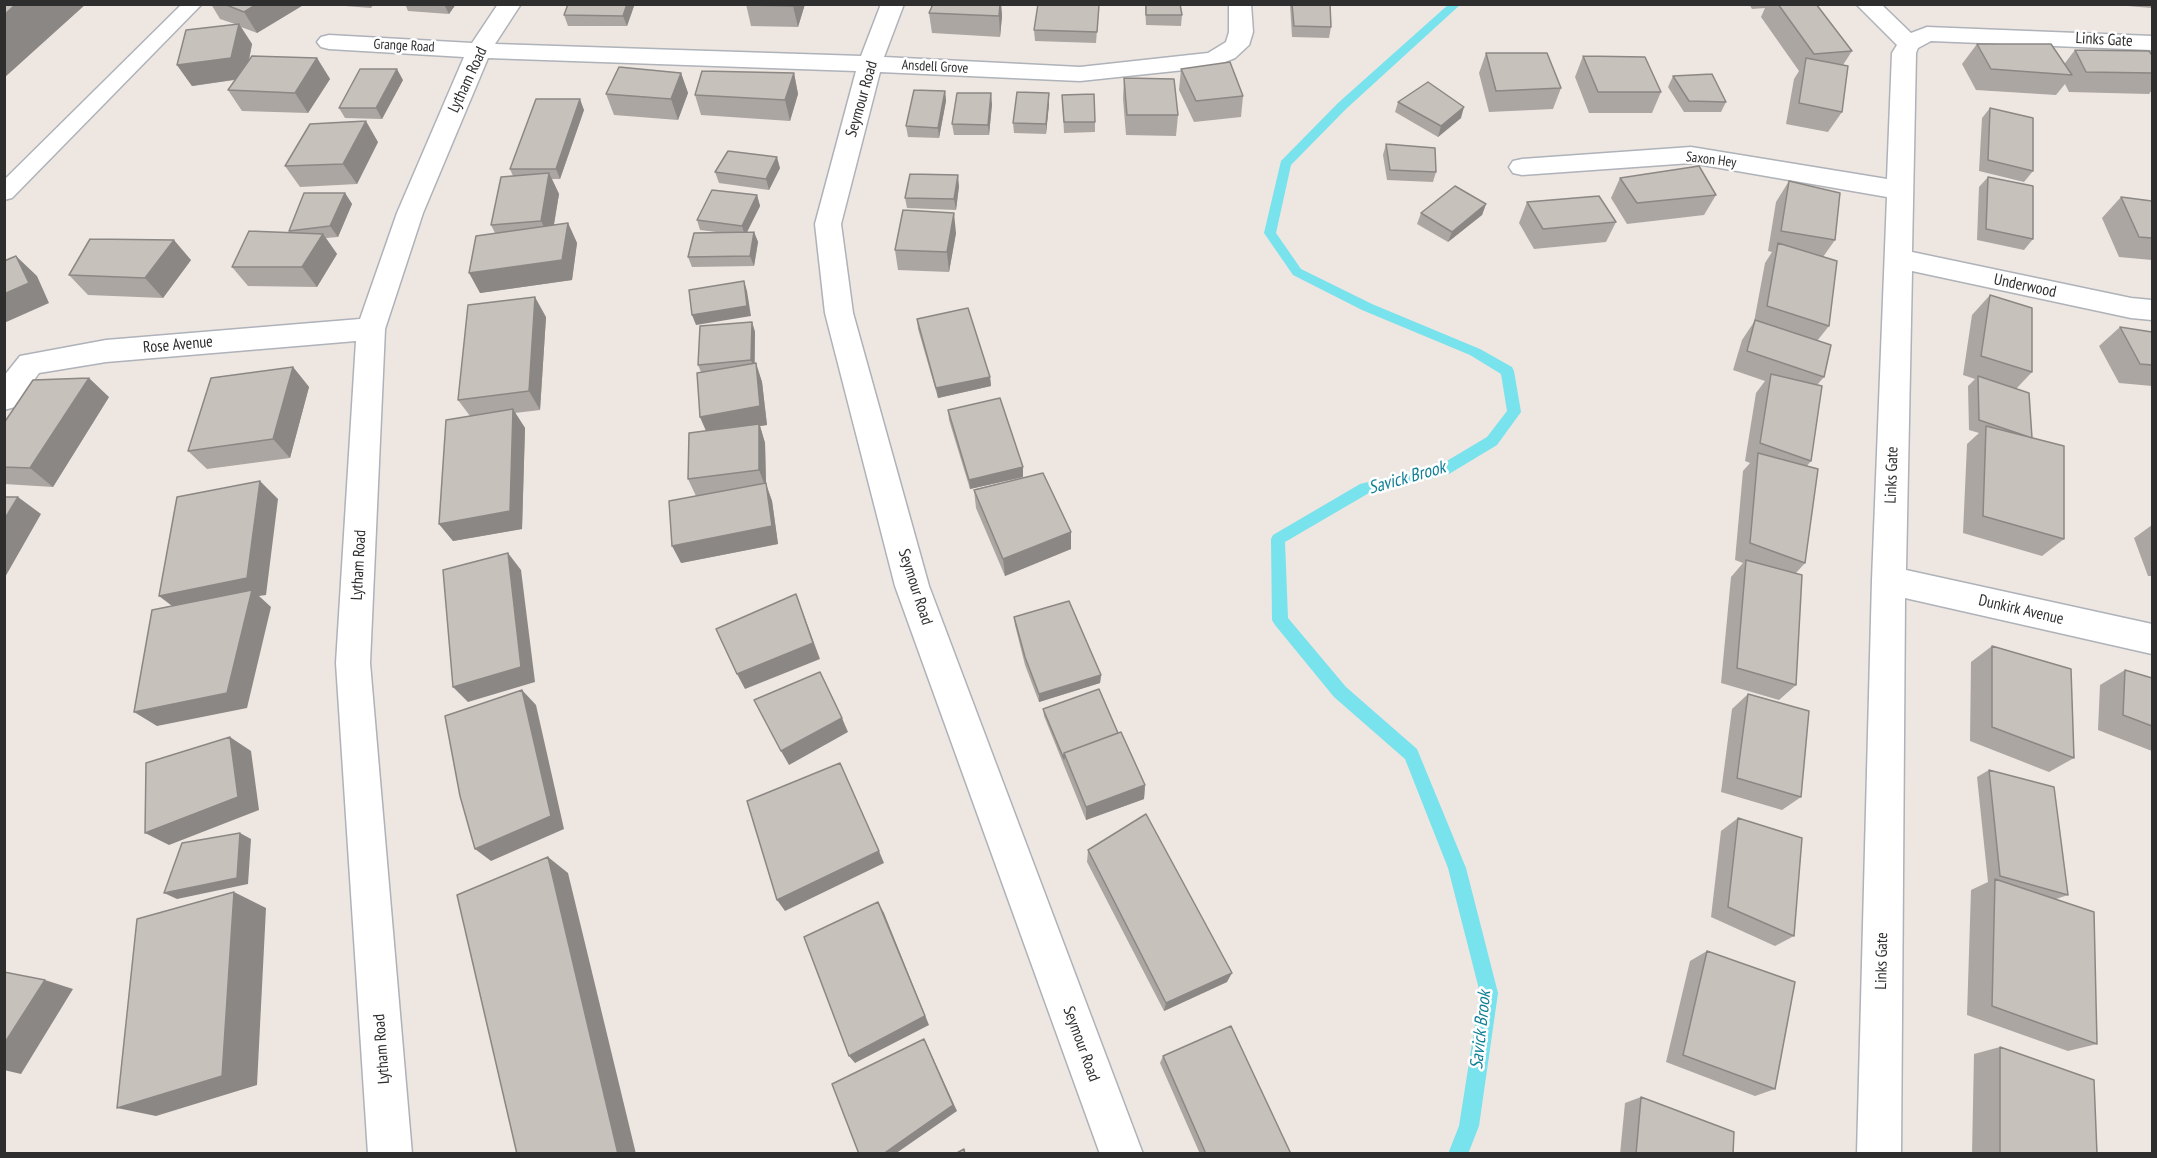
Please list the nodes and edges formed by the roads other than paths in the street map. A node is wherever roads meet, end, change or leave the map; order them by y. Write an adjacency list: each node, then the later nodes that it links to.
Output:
1 (193, 4): 13 (lane)
2 (510, 4): 9 (street, Lytham Road)
3 (892, 4): 10 (street, Seymour Road)
4 (1240, 4): 10 (street, Ansdell Grove)
5 (1867, 4): 8 (street)
6 (329, 42): 9 (street, Grange Road)
7 (2152, 42): 8 (street, Links Gate)
8 (1910, 44): 11 (street, Links Gate)
9 (479, 51): 10 (street, Ansdell Grove); 16 (street, Lytham Road)
10 (870, 64): 21 (street, Seymour Road)
11 (1899, 189): 12 (street, Saxon Hey); 14 (street, Links Gate)
12 (1532, 192)
13 (4, 193)
14 (1899, 259): 15 (street, Underwood); 18 (street, Links Gate)
15 (2152, 310)
16 (371, 329): 17 (street, Rose Avenue); 20 (street, Lytham Road)
17 (4, 399)
18 (1889, 580): 19 (street, Dunkirk Avenue); 22 (street, Links Gate)
19 (2152, 639)
20 (390, 1154)
21 (1122, 1154)
22 (1879, 1154)

